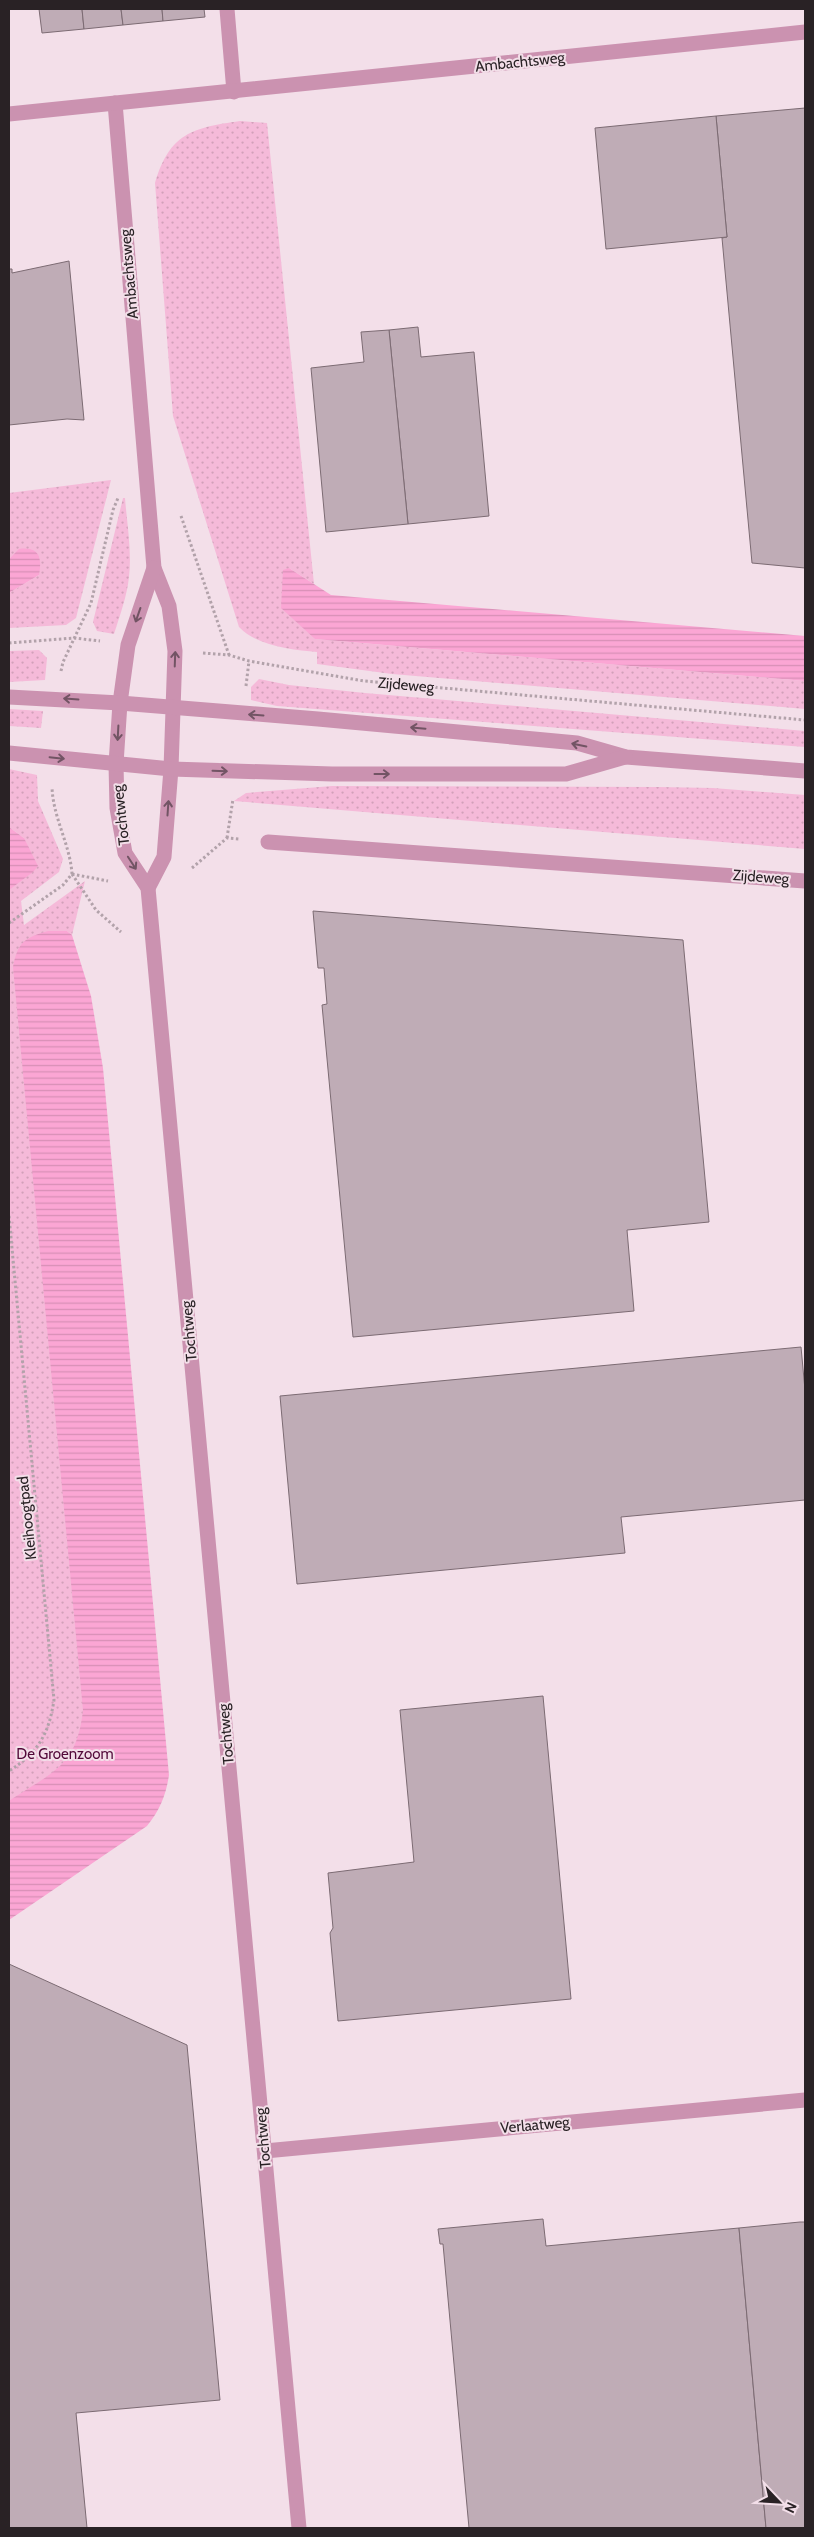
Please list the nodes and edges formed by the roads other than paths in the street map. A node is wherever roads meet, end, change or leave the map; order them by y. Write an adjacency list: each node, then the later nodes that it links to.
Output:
1 (227, 9): 3 (street)
2 (805, 32): 3 (street, Ambachtsweg)
3 (234, 92): 4 (street, Ambachtsweg)
4 (115, 103): 5 (street, Ambachtsweg); 6 (street, Ambachtsweg)
5 (9, 114)
6 (154, 568): 8 (street, Ambachtsweg, one-way to 8); 9 (street, Ambachtsweg, one-way to 6)
7 (9, 696): 8 (street, one-way to 7)
8 (120, 703): 9 (street); 12 (street, Tochtweg, one-way to 12)
9 (173, 708): 11 (street, one-way to 9); 13 (street, Ambachtsweg)
10 (9, 753): 12 (street, one-way to 12)
11 (626, 757): 13 (street, one-way to 11); 14 (street)
12 (116, 764): 13 (street); 17 (street, Tochtweg, one-way to 17)
13 (171, 769): 17 (street, one-way to 13)
14 (805, 771)
15 (268, 842): 16 (street, Zijdeweg)
16 (805, 881)
17 (148, 888): 19 (street, Tochtweg)
18 (805, 2100): 19 (street, Verlaatweg)
19 (264, 2151): 20 (street, Tochtweg)
20 (299, 2528)

